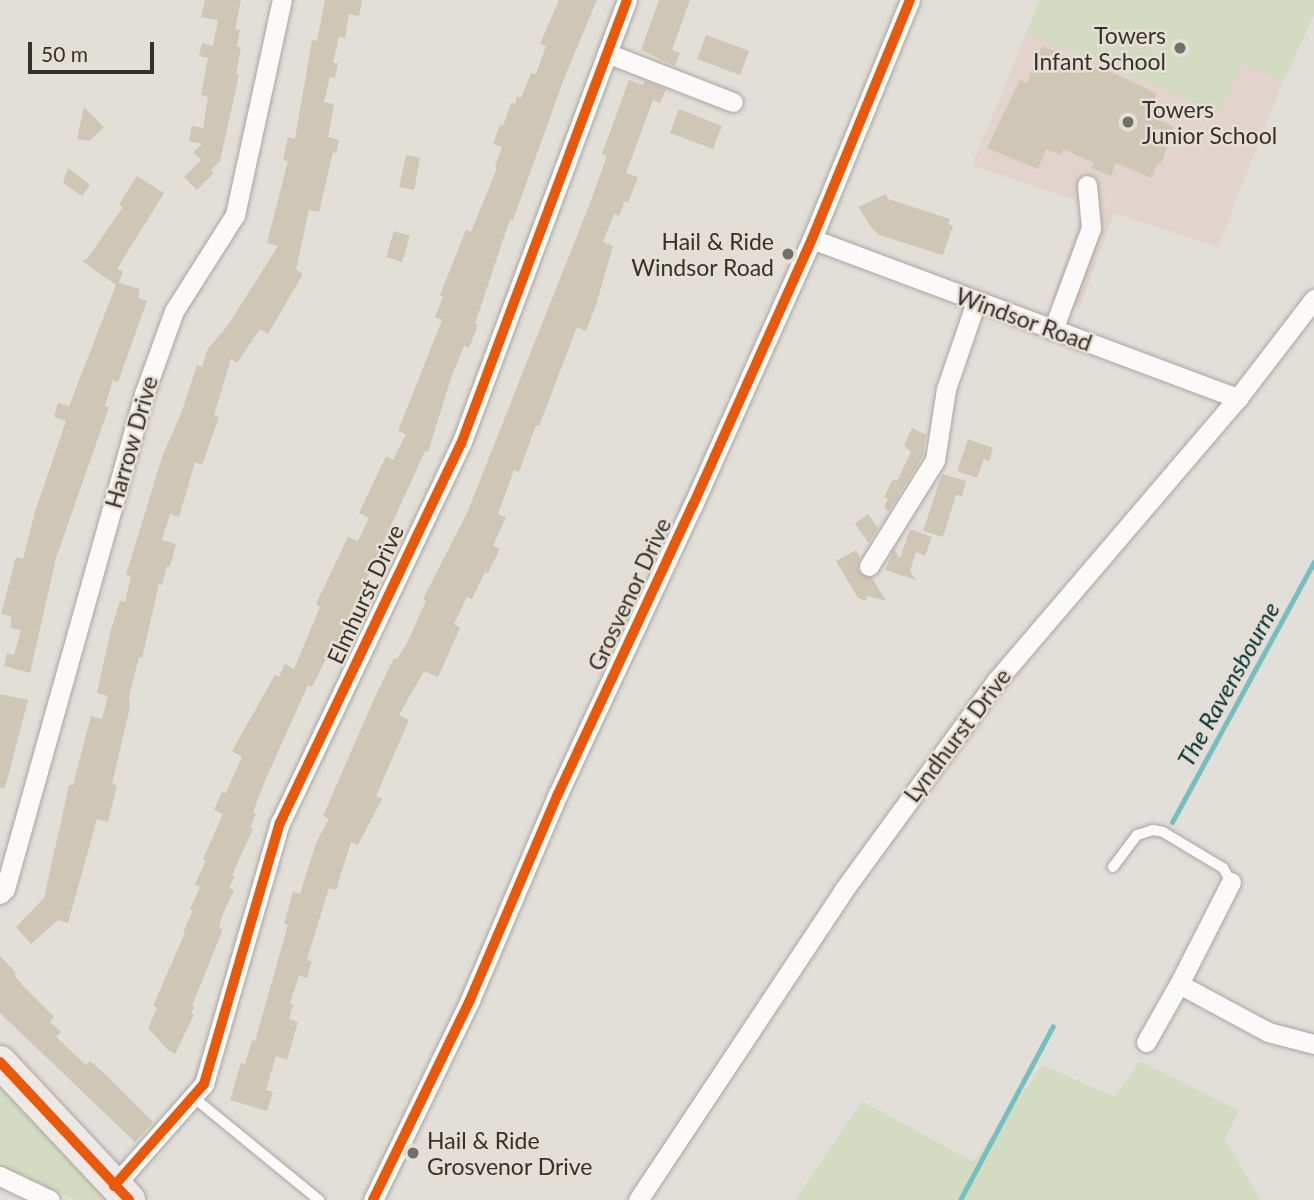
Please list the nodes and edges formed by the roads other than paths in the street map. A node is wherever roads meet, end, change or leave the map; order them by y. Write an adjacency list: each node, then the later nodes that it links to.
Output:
1 (282, 0): 15 (street, Harrow Drive)
2 (627, 0): 4 (street, Elmhurst Drive)
3 (910, 0): 7 (street, Grosvenor Drive)
4 (607, 53): 5 (street); 20 (street, Elmhurst Drive)
5 (733, 102)
6 (1087, 185): 10 (street)
7 (812, 239): 9 (street, Windsor Road); 25 (street, Grosvenor Drive)
8 (1314, 299): 11 (street, Lyndhurst Drive)
9 (976, 302): 10 (street, Windsor Road); 12 (street)
10 (1053, 330): 11 (street, Windsor Road)
11 (1238, 398): 26 (street, Lyndhurst Drive)
12 (869, 566)
13 (1112, 867): 14 (lane)
14 (1231, 882): 16 (street)
15 (0, 894)
16 (1180, 984): 17 (street); 18 (street)
17 (1146, 1042)
18 (1314, 1044)
19 (0, 1062): 22 (main road)
20 (193, 1097): 22 (street, Elmhurst Drive); 24 (lane)
21 (0, 1176): 23 (street)
22 (121, 1193)
23 (50, 1200)
24 (319, 1200)
25 (373, 1200)
26 (638, 1200)

